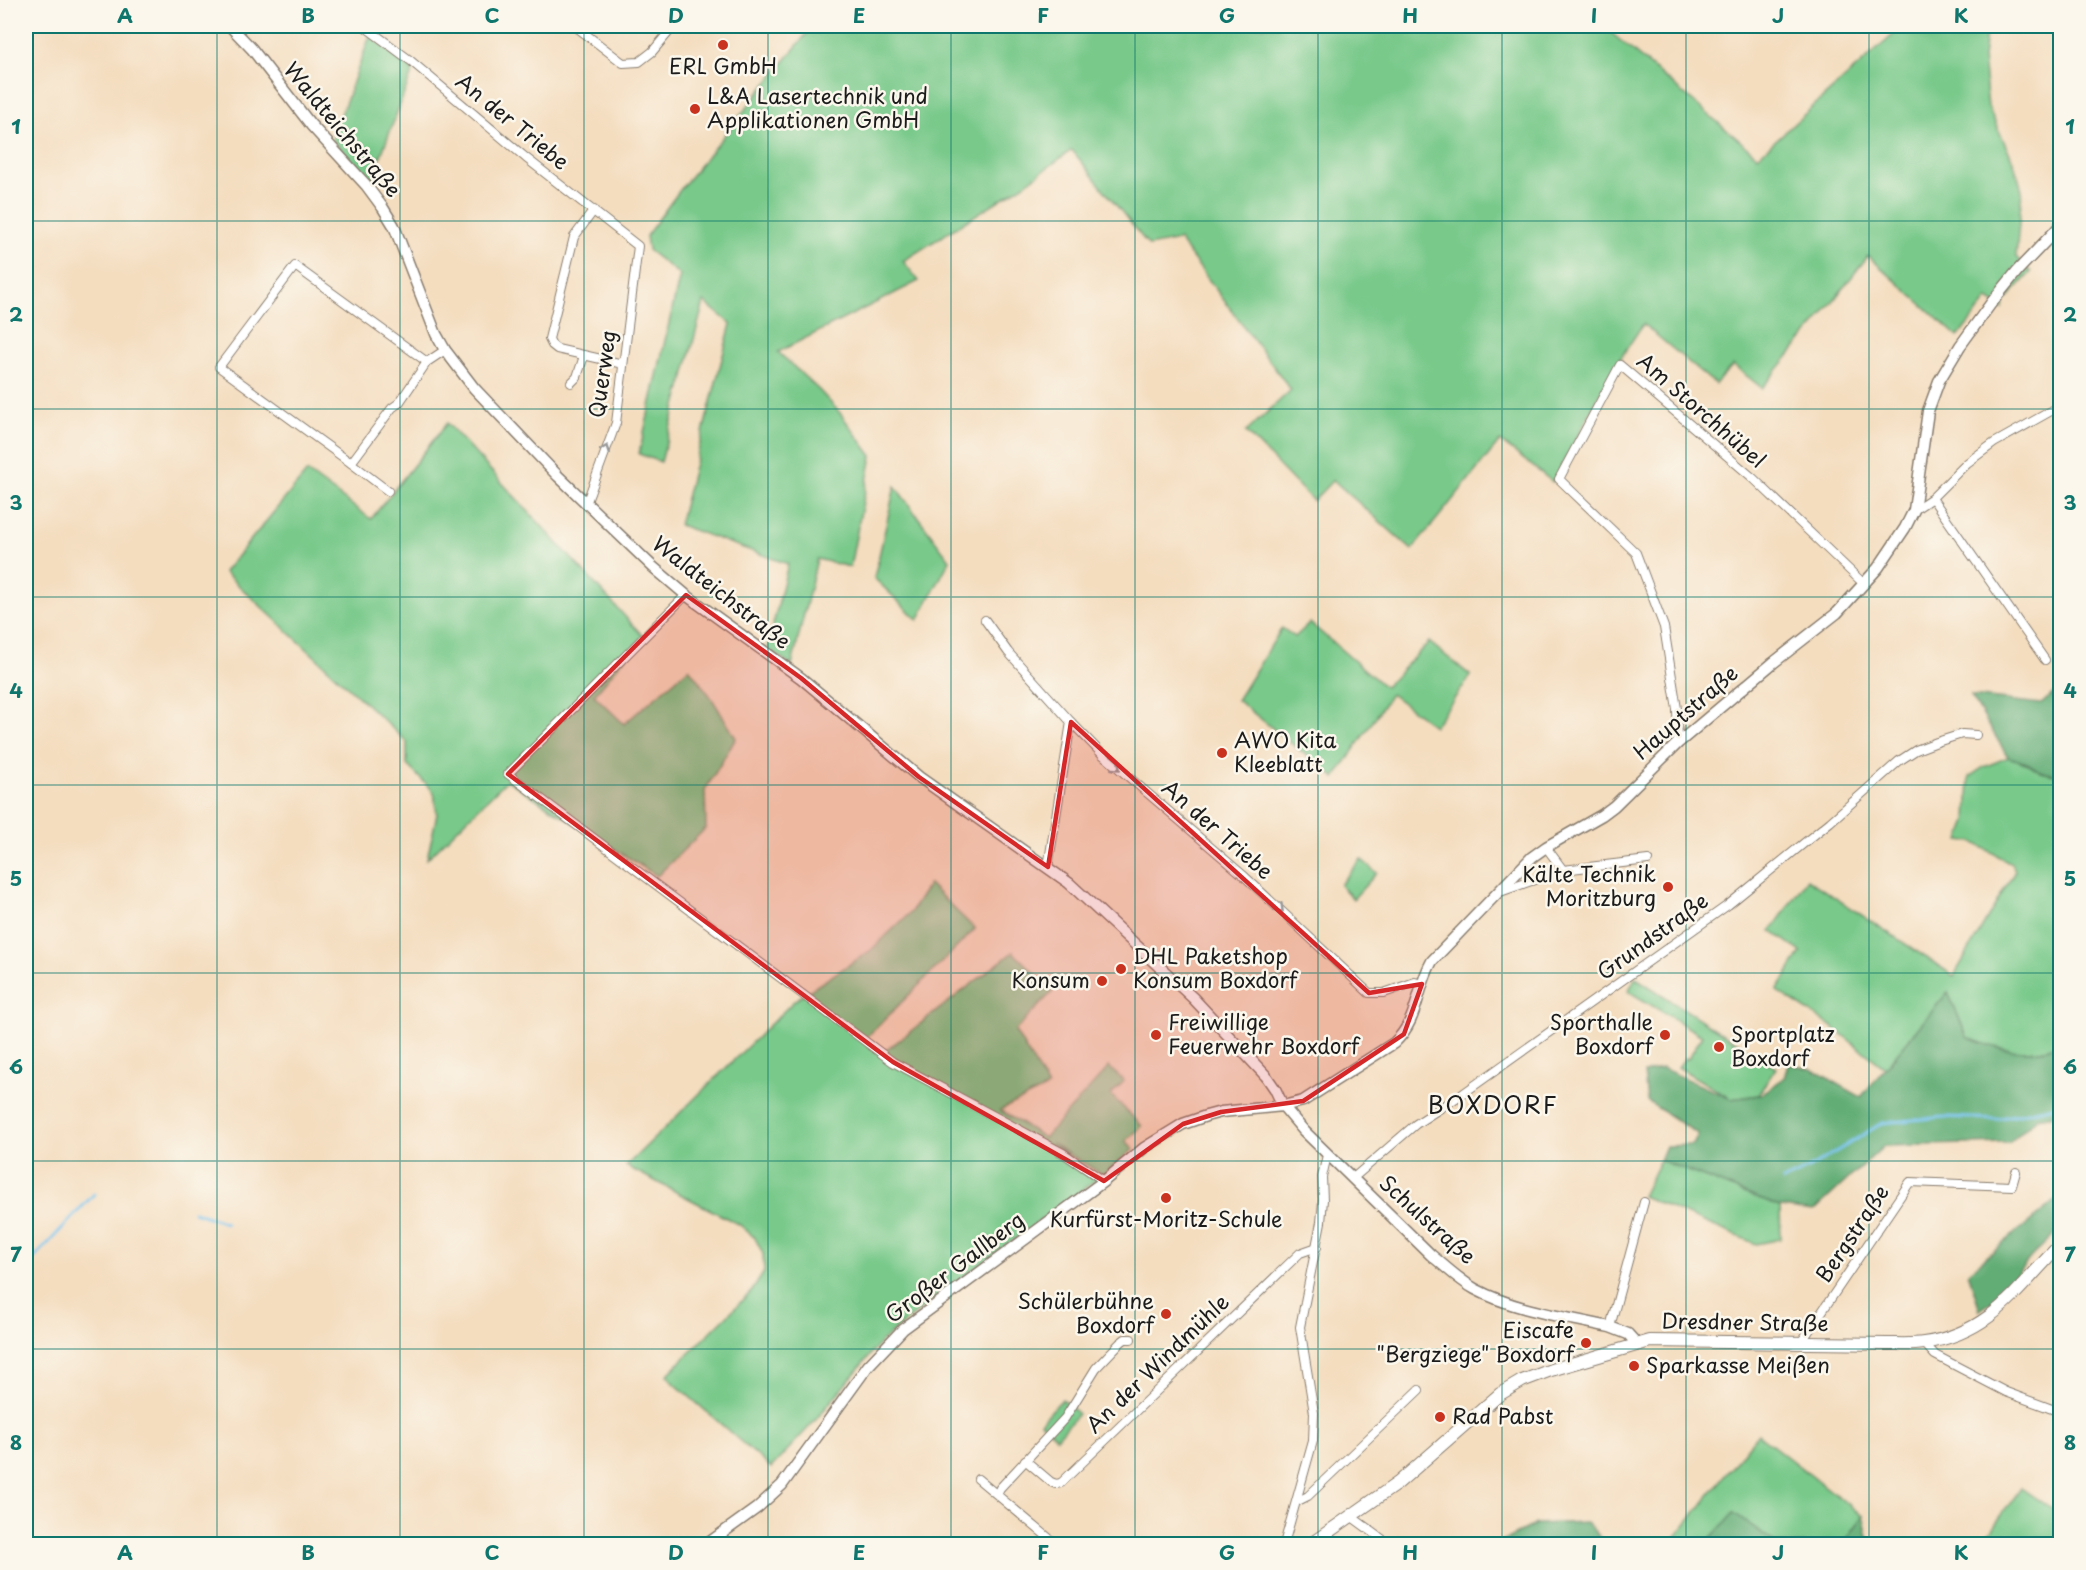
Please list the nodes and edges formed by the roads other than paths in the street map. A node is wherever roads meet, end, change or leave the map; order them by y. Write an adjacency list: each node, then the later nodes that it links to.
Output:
1 (230, 26): 8 (street, Waldteichstraße)
2 (364, 26): 5 (street, An der Triebe)
3 (575, 26): 4 (street)
4 (674, 26)
5 (594, 210): 7 (street, An der Triebe); 9 (street)
6 (2061, 226): 18 (street, Hauptstraße)
7 (638, 246): 11 (street, Querweg)
8 (445, 350): 10 (street); 17 (street, Waldteichstraße)
9 (584, 356): 11 (street); 12 (street)
10 (427, 362): 14 (street); 14 (street)
11 (623, 364): 17 (street, Querweg, one-way to 11)
12 (571, 383)
13 (2061, 406): 16 (street)
14 (351, 463): 15 (street)
15 (388, 491)
16 (1932, 498): 18 (street); 22 (street)
17 (586, 504): 20 (street, Waldteichstraße)
18 (1914, 510): 19 (street, Hauptstraße)
19 (1864, 584): 25 (street, Hauptstraße); 25 (street, Am Storchhübel)
20 (686, 596): 28 (street, Waldteichstraße); 36 (street)
21 (985, 620): 23 (street, An der Triebe)
22 (2045, 660)
23 (1073, 724): 28 (street); 31 (street, An der Triebe, one-way to 31)
24 (1976, 735): 35 (street, Grundstraße)
25 (1678, 743): 26 (street, Hauptstraße)
26 (1546, 846): 29 (street); 30 (street, Hauptstraße)
27 (1648, 861): 29 (street)
28 (1048, 867): 32 (street, Waldteichstraße)
29 (1563, 870): 30 (street)
30 (1496, 893): 31 (street, Hauptstraße)
31 (1422, 984): 32 (street, Hauptstraße)
32 (1284, 1106): 33 (street, Schulstraße); 36 (street, Großer Gallberg)
33 (1327, 1155): 35 (street, Schulstraße); 39 (street)
34 (2016, 1172): 44 (street, Bergstraße)
35 (1352, 1179): 40 (street, Schulstraße)
36 (1104, 1180): 52 (street, Großer Gallberg)
37 (1644, 1202): 40 (street)
38 (2061, 1245): 42 (main road, Dresdner Straße)
39 (1317, 1247): 47 (street, An der Windmühle); 50 (street)
40 (1611, 1327): 43 (street, Schulstraße)
41 (1131, 1339): 47 (street)
42 (1924, 1343): 44 (main road, Dresdner Straße); 46 (street)
43 (1637, 1344): 44 (main road, Dresdner Straße); 51 (main road, Dresdner Straße)
44 (1800, 1344)
45 (1419, 1390): 50 (street)
46 (2061, 1412)
47 (1025, 1460): 49 (street)
48 (978, 1479): 49 (street)
49 (997, 1494): 53 (street)
50 (1298, 1501): 54 (street)
51 (1352, 1517): 55 (main road, Dresdner Straße); 56 (street)
52 (707, 1545)
53 (1056, 1545)
54 (1284, 1545)
55 (1311, 1545)
56 (1389, 1545)

